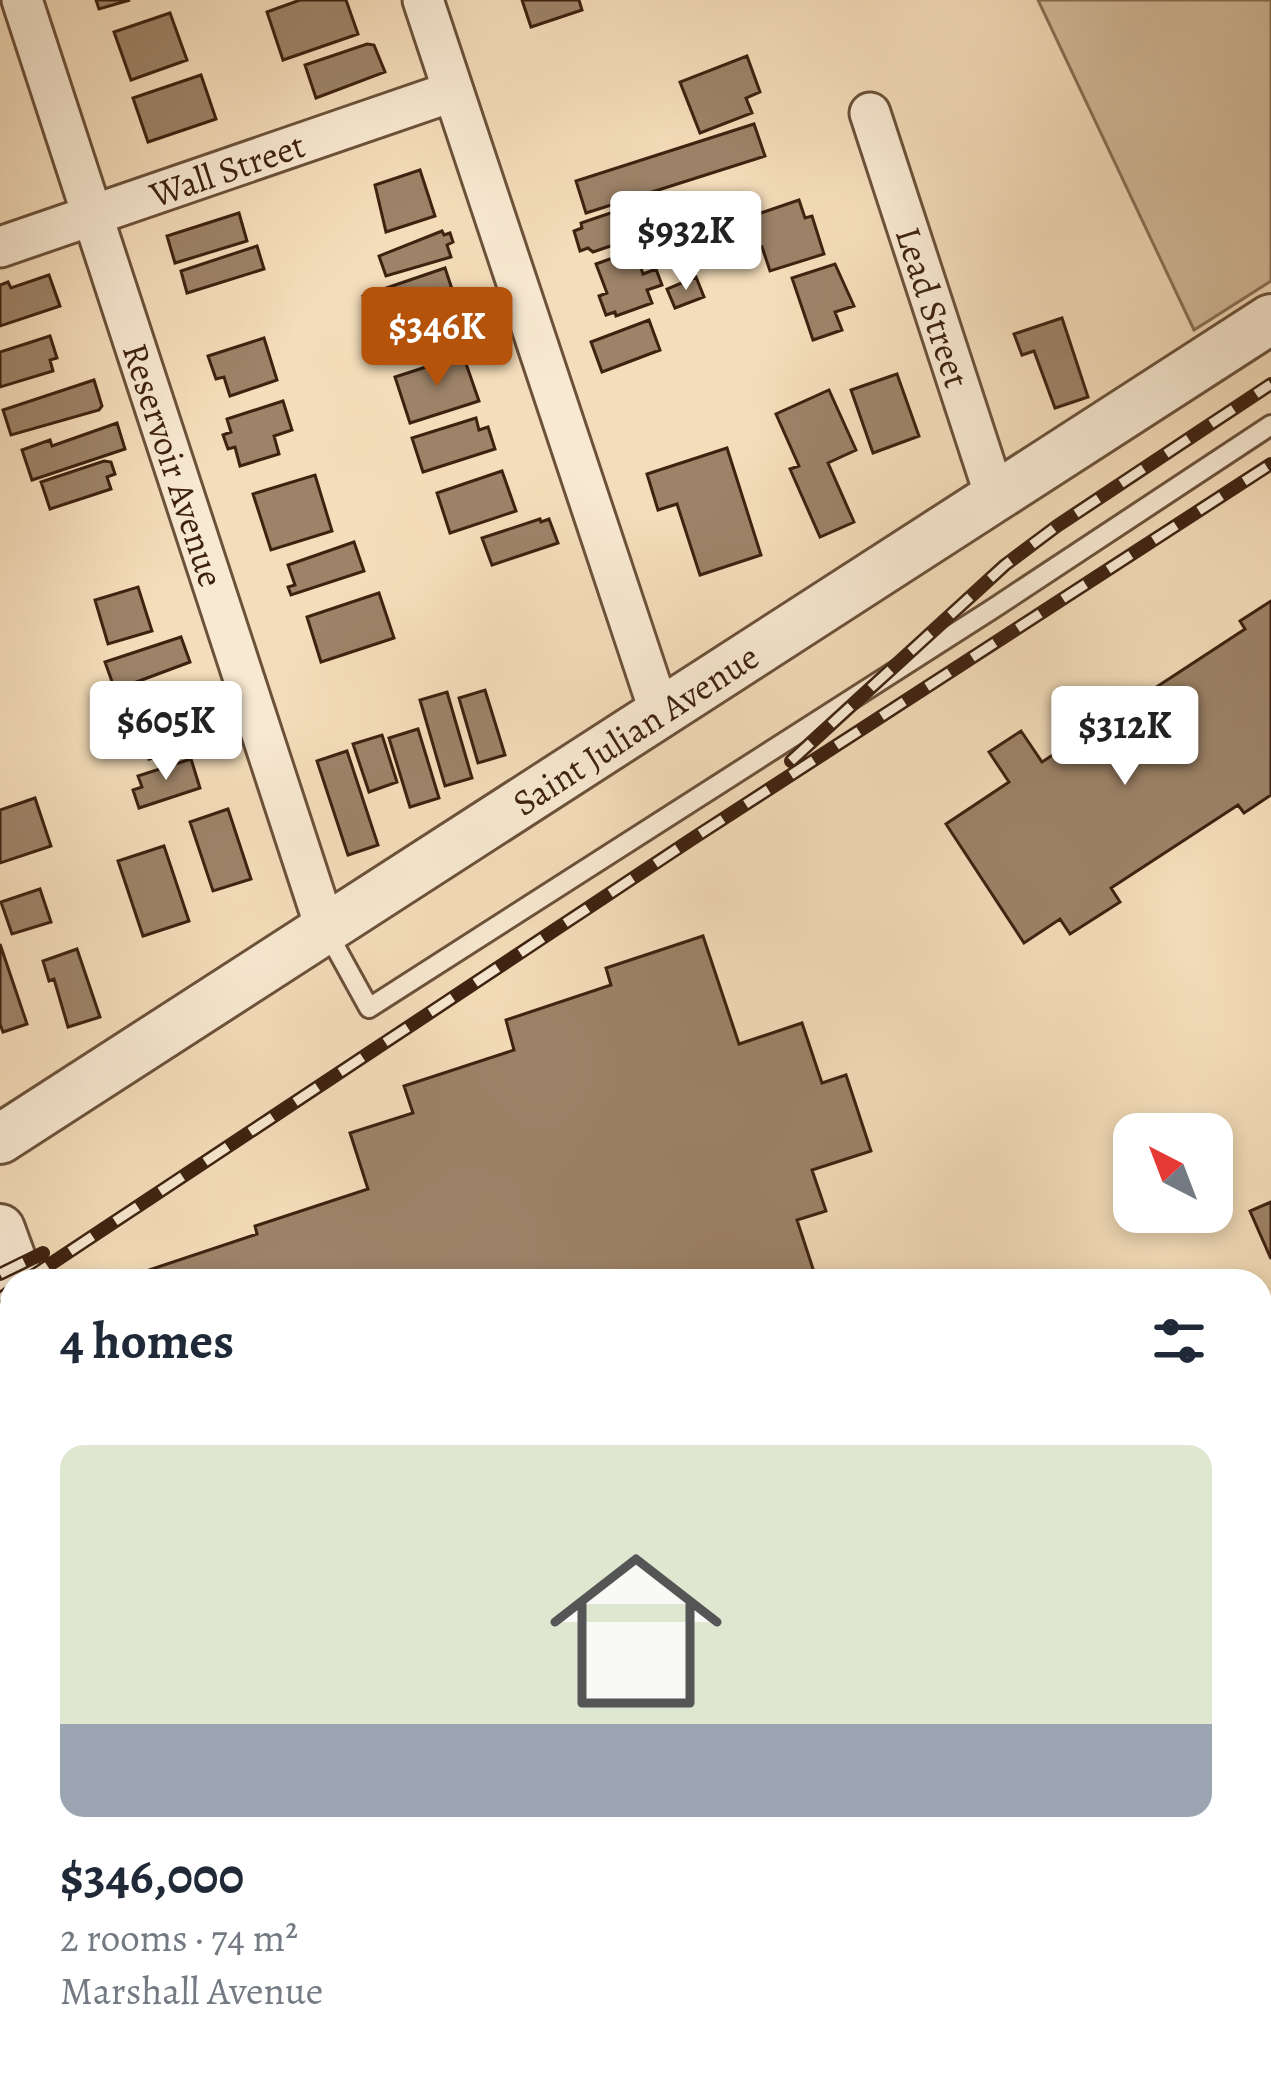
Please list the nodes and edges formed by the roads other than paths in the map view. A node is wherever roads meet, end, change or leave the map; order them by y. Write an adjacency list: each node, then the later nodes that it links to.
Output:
1 (22, 0): 5 (street, Reservoir Avenue)
2 (422, 0): 3 (street)
3 (452, 92): 5 (street, Wall Street); 10 (street)
4 (870, 113): 9 (street, Lead Street)
5 (93, 215): 6 (street, Wall Street); 11 (street, Reservoir Avenue)
6 (0, 247)
7 (1271, 319): 9 (street, Saint Julian Avenue)
8 (1271, 425): 11 (lane)
9 (996, 499): 10 (street, Saint Julian Avenue)
10 (661, 716): 11 (street, Saint Julian Avenue)
11 (326, 931): 12 (street, Saint Julian Avenue)
12 (0, 1138)
13 (0, 1229): 14 (street)
14 (15, 1269)

